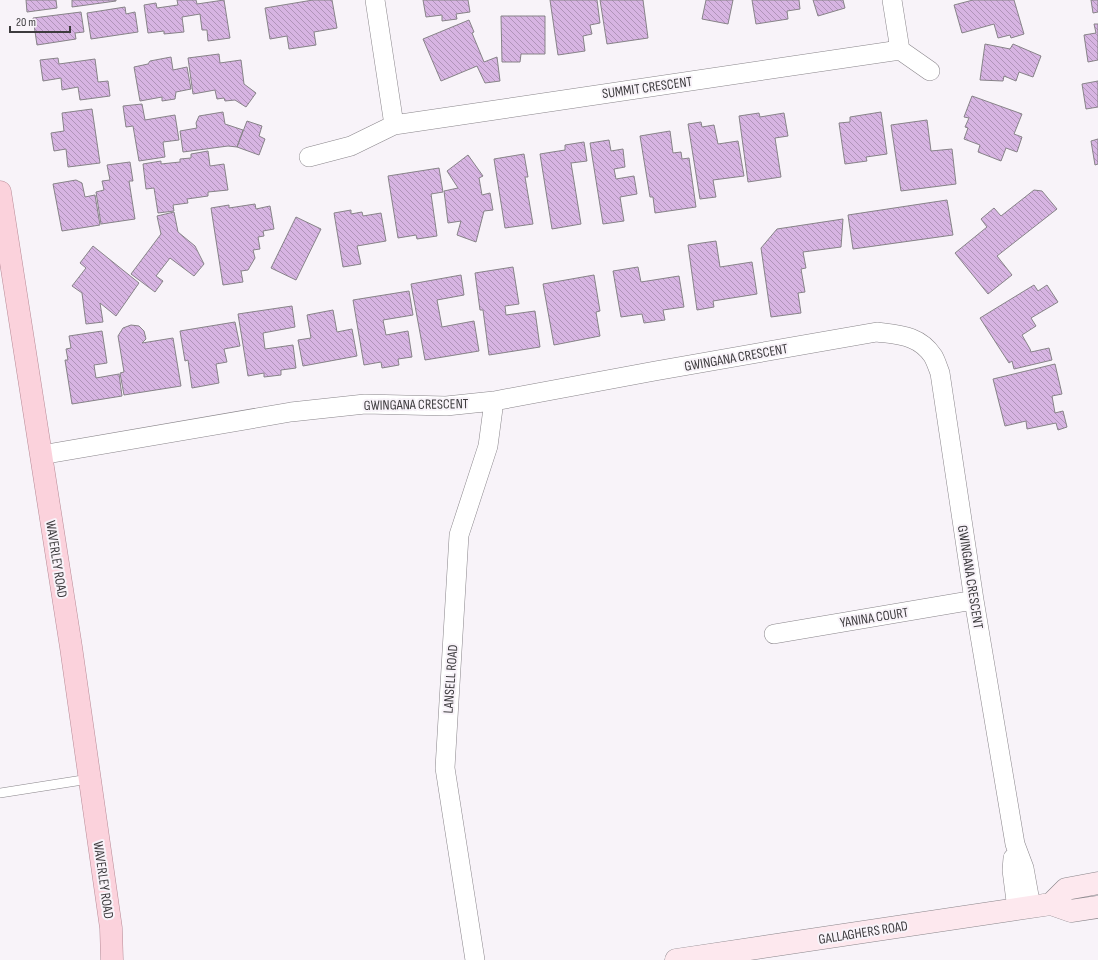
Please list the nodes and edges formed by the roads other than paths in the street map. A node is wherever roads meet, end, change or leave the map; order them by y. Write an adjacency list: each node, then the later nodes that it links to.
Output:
1 (375, 0): 5 (street)
2 (892, 0): 3 (street)
3 (900, 50): 4 (street); 5 (street, SUMMIT CRESCENT)
4 (930, 71)
5 (394, 125): 6 (street, SUMMIT CRESCENT)
6 (309, 157)
7 (0, 192): 9 (main road, WAVERLEY ROAD)
8 (494, 401): 9 (street, GWINGANA CRESCENT); 10 (street, GWINGANA CRESCENT); 21 (street, LANSELL ROAD)
9 (41, 455): 12 (main road, WAVERLEY ROAD)
10 (974, 600): 11 (street, YANINA COURT); 15 (street, GWINGANA CRESCENT)
11 (774, 634)
12 (90, 779): 13 (lane); 17 (main road, WAVERLEY ROAD)
13 (0, 793)
14 (1098, 883): 15 (street)
15 (1033, 906): 16 (street, GALLAGHERS ROAD); 18 (street, GALLAGHERS ROAD)
16 (1098, 907)
17 (111, 928): 19 (main road, WAVERLEY ROAD); 20 (main road, WAVERLEY ROAD)
18 (737, 955): 22 (street, GALLAGHERS ROAD)
19 (112, 960)
20 (122, 960)
21 (475, 960)
22 (676, 960)

